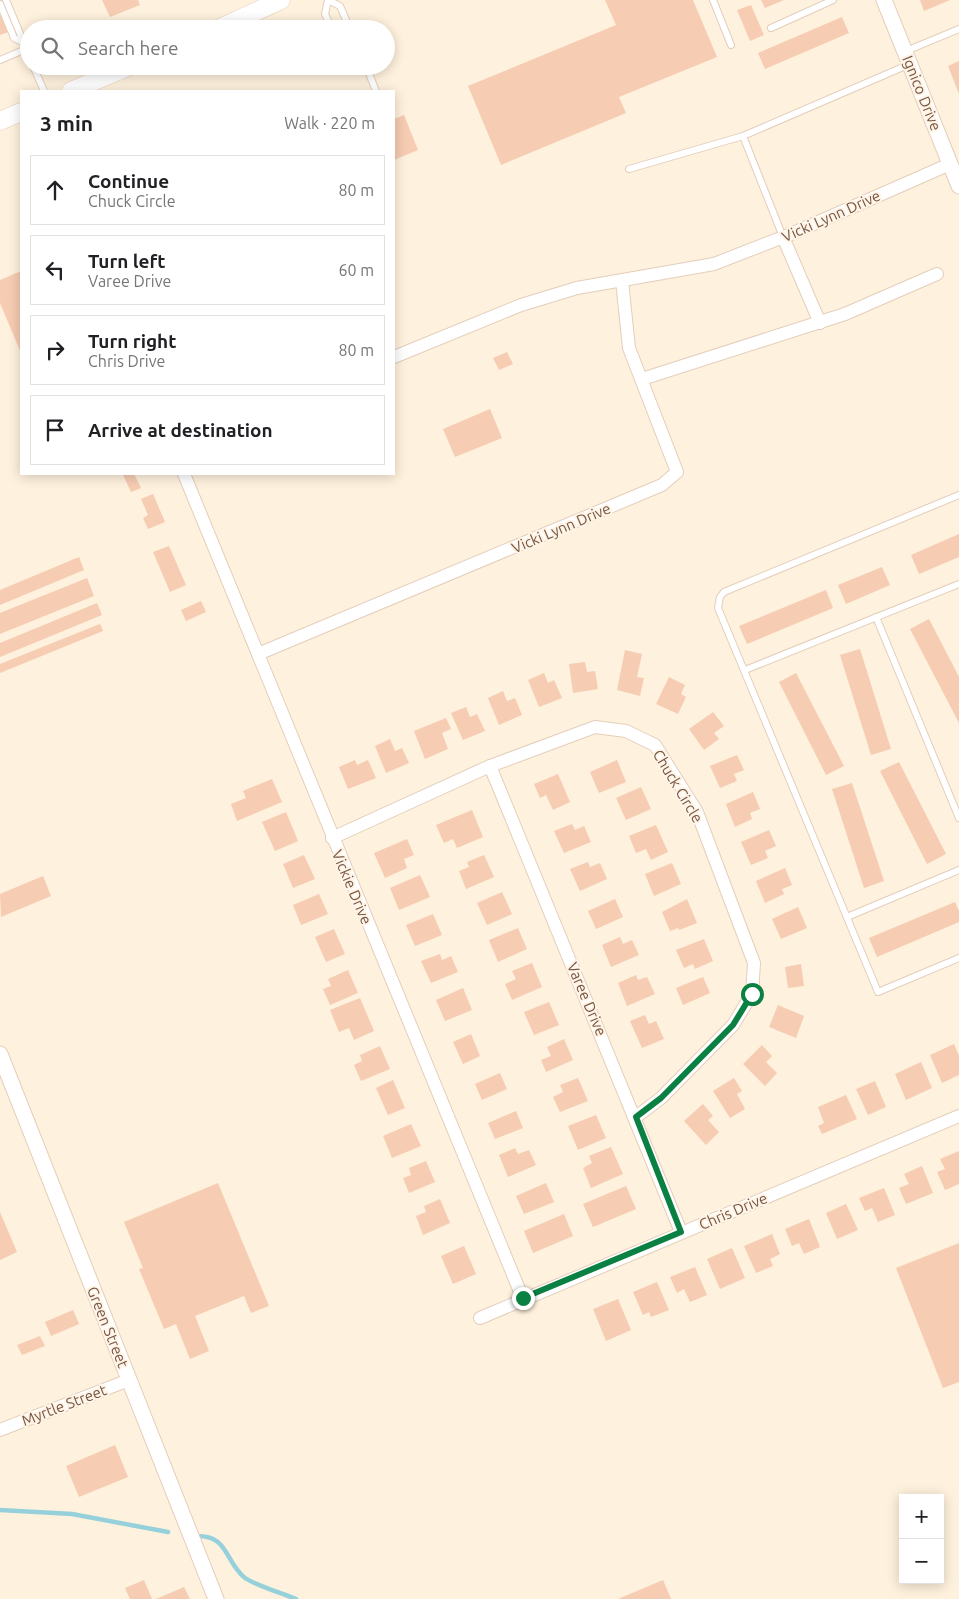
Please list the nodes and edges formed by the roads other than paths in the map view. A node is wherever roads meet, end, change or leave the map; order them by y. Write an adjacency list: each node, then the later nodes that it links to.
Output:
1 (6, 0): 13 (lane)
2 (328, 0): 9 (lane); 10 (lane)
3 (713, 0): 15 (lane)
4 (834, 0): 11 (lane)
5 (884, 0): 17 (street, Ignico Drive)
6 (273, 2): 8 (main road)
7 (0, 4): 14 (lane)
8 (236, 20)
9 (328, 20)
10 (346, 20)
11 (771, 28)
12 (959, 29): 17 (lane)
13 (20, 34)
14 (20, 44)
15 (731, 45)
16 (20, 52): 18 (lane)
17 (907, 58): 27 (lane); 28 (street, Ignico Drive)
18 (0, 60)
19 (37, 75): 22 (lane)
20 (109, 75): 23 (main road)
21 (370, 75): 24 (lane)
22 (44, 90)
23 (73, 90)
24 (376, 90)
25 (20, 112): 26 (main road)
26 (1, 117)
27 (743, 136): 29 (lane); 31 (lane)
28 (950, 164): 30 (street, Ignico Drive); 31 (street, Vicki Lynn Drive)
29 (629, 169)
30 (959, 186)
31 (784, 237): 33 (street, Vicki Lynn Drive); 34 (street)
32 (937, 274): 34 (street)
33 (622, 281): 35 (street, Vicki Lynn Drive); 36 (street, Vicki Lynn Drive)
34 (820, 323): 36 (street)
35 (395, 357)
36 (642, 379): 41 (street, Vicki Lynn Drive)
37 (184, 475): 41 (street, Vickie Drive)
38 (959, 495): 42 (lane)
39 (959, 584): 40 (lane)
40 (876, 617): 42 (lane); 44 (lane)
41 (258, 654): 45 (street, Vickie Drive)
42 (745, 670): 47 (lane)
43 (490, 766): 45 (street, Chuck Circle); 51 (street, Varee Drive); 51 (street, Chuck Circle)
44 (959, 818)
45 (332, 838): 53 (street, Vickie Drive)
46 (959, 870): 47 (lane)
47 (847, 917): 48 (lane)
48 (959, 958)
49 (0, 1054): 55 (street, Green Street)
50 (959, 1116): 52 (street, Chris Drive)
51 (636, 1117): 52 (street, Varee Drive)
52 (681, 1232): 53 (street, Chris Drive)
53 (523, 1298): 54 (street, Chris Drive)
54 (480, 1318)
55 (129, 1380): 56 (street, Myrtle Street); 57 (street, Green Street)
56 (0, 1430)
57 (216, 1599)

